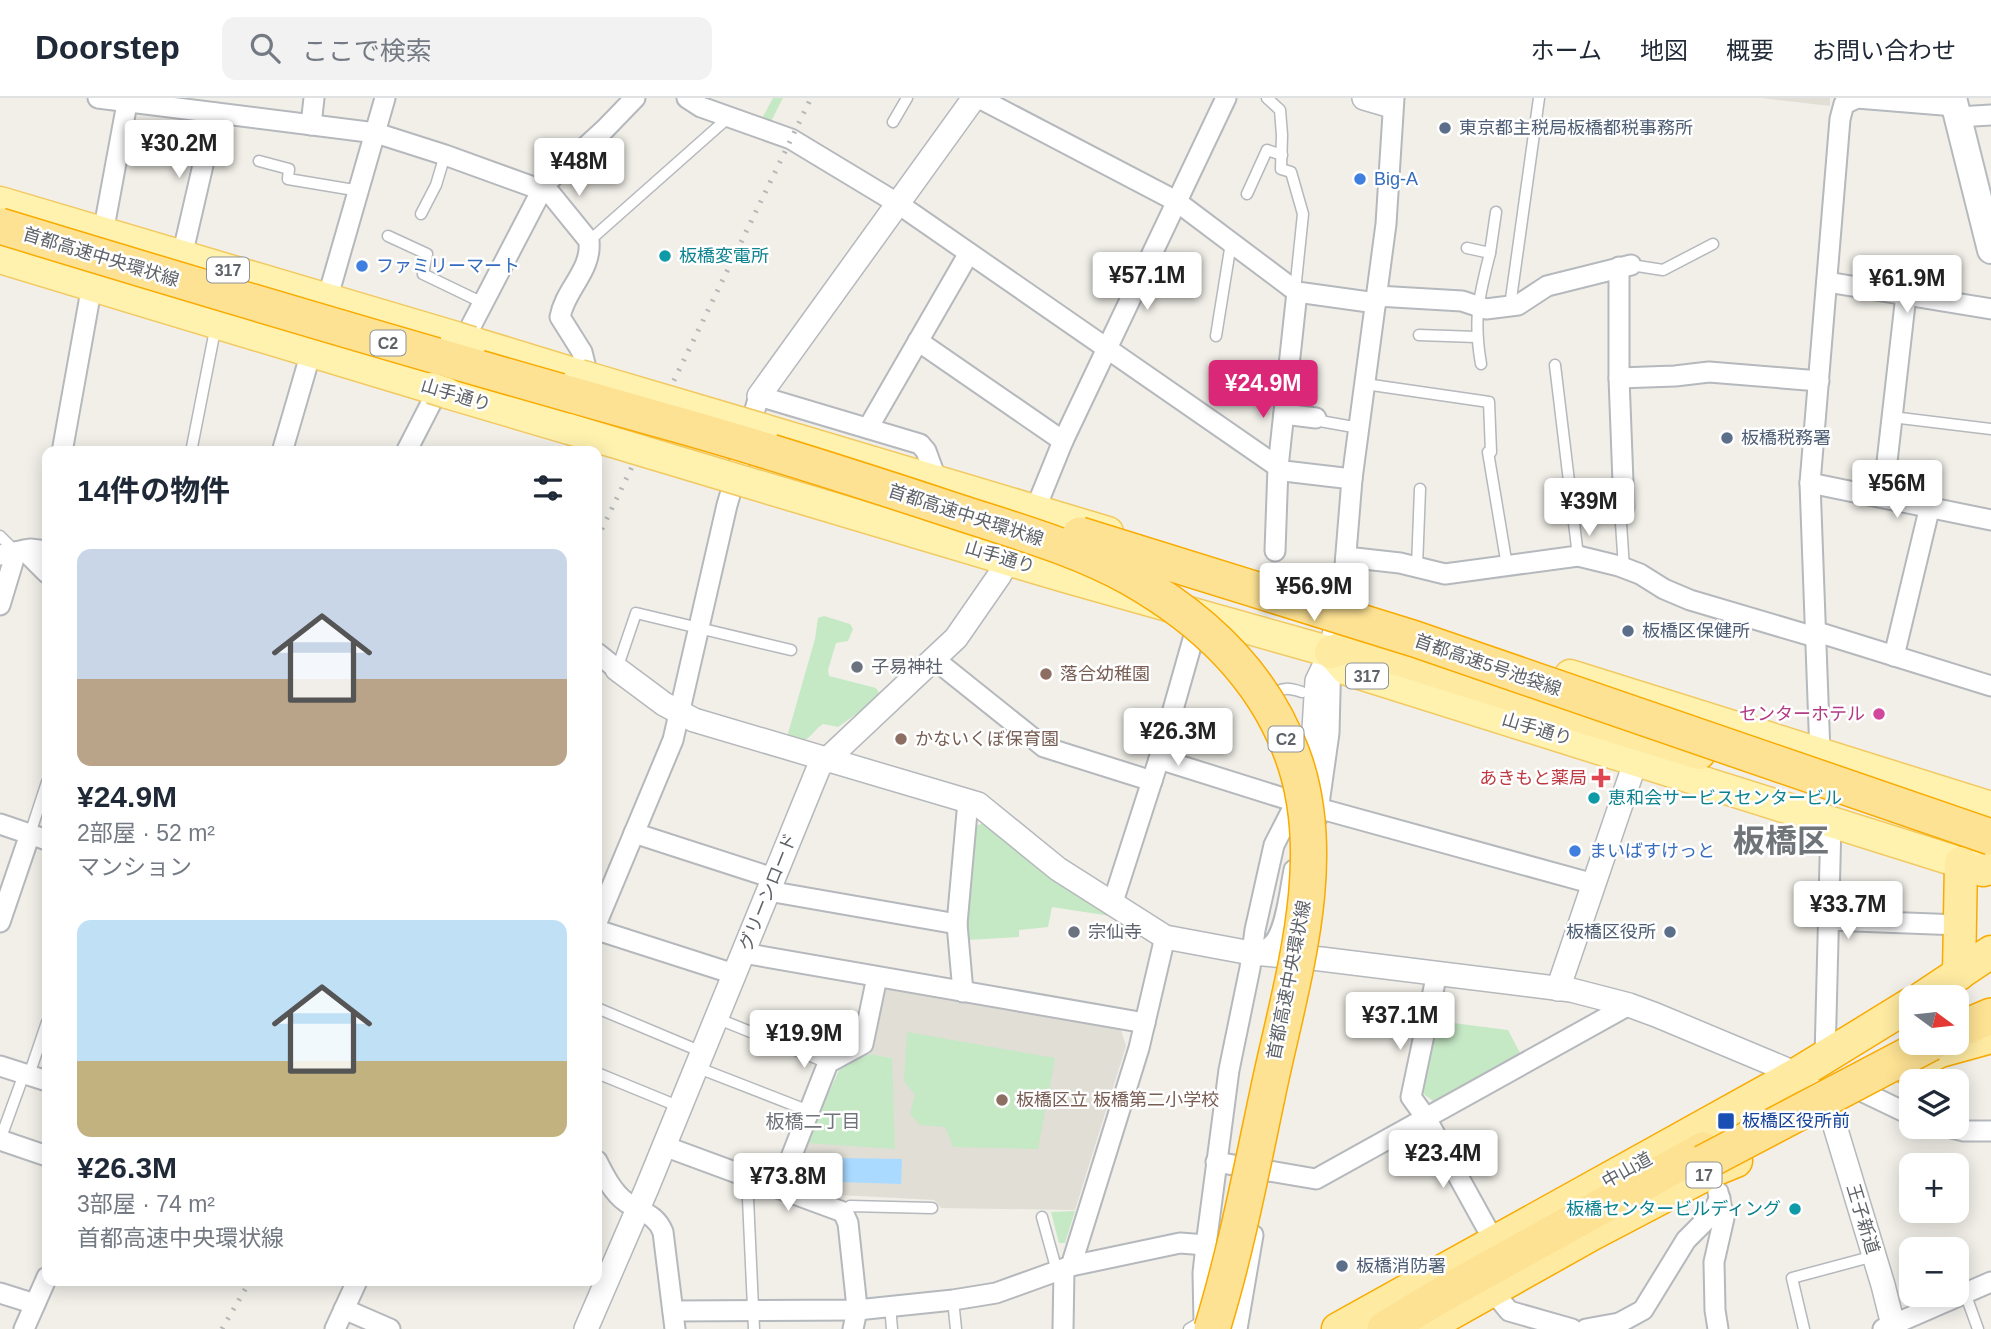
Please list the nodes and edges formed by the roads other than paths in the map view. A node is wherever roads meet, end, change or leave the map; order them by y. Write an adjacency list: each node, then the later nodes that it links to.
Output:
1 (98, 98): 12 (street)
2 (314, 98): 20 (street)
3 (385, 98): 21 (street)
4 (635, 98): 25 (street)
5 (687, 98): 18 (street)
6 (907, 98): 19 (lane)
7 (977, 98): 28 (street); 30 (street)
8 (1226, 98): 28 (street)
9 (1267, 98): 23 (lane)
10 (1364, 98): 13 (street)
11 (1539, 98): 55 (lane)
12 (127, 100): 16 (street); 34 (street)
13 (1392, 103): 52 (street)
14 (241, 107): 16 (street); 20 (street)
15 (1955, 107): 17 (street); 41 (main road); 47 (street)
16 (215, 113): 44 (street)
17 (1991, 115)
18 (729, 116): 30 (street); 37 (lane)
19 (893, 122)
20 (311, 125): 21 (street)
21 (376, 133): 22 (street); 26 (street)
22 (445, 155): 25 (street); 32 (lane)
23 (1282, 155): 27 (lane); 49 (lane)
24 (259, 161): 26 (lane)
25 (541, 190): 37 (street); 53 (street)
26 (360, 191): 51 (street)
27 (1247, 194)
28 (1176, 201): 38 (street); 62 (street)
29 (0, 202): 34 (main road, 317)
30 (897, 203): 42 (street); 69 (street)
31 (1496, 212): 43 (lane)
32 (421, 214)
33 (0, 226): 84 (highway, 首都高速中央環状線 / C2, bridge)
34 (103, 233): 44 (main road, 317)
35 (0, 234): 84 (highway, 首都高速中央環状線 / C2)
36 (388, 236): 53 (lane)
37 (589, 241): 77 (street)
38 (1231, 242): 49 (street); 59 (lane)
39 (1713, 244): 46 (lane)
40 (1467, 248): 43 (lane)
41 (1991, 250)
42 (969, 253): 61 (street); 62 (street)
43 (1490, 253): 54 (lane)
44 (182, 256): 51 (main road, 317)
45 (0, 258): 48 (main road, 山手通り / 317)
46 (1625, 266): 55 (street); 66 (street)
47 (1827, 282): 50 (street); 67 (street)
48 (92, 285): 57 (main road, 山手通り / 317); 79 (street)
49 (1296, 291): 52 (street); 71 (street)
50 (1906, 295): 56 (street); 72 (street)
51 (328, 299): 63 (street); 84 (main road, 317, bridge)
52 (1376, 299): 54 (street); 68 (street)
53 (481, 302): 70 (street)
54 (1477, 306): 55 (street); 60 (lane)
55 (1510, 306)
56 (1991, 309)
57 (216, 323): 63 (main road, 山手通り / 317); 80 (lane)
58 (1419, 335): 60 (lane)
59 (1216, 336)
60 (1476, 337): 64 (lane)
61 (918, 341): 74 (street); 78 (street)
62 (1107, 349): 78 (street); 86 (street)
63 (310, 351): 70 (main road, 山手通り / 317); 81 (street)
64 (1481, 364)
65 (1555, 365): 100 (lane)
66 (1619, 378): 67 (street); 93 (street)
67 (1819, 381): 89 (street)
68 (1365, 384): 75 (street); 103 (lane)
69 (759, 396): 74 (street); 110 (street)
70 (435, 397): 77 (main road, 山手通り / 317); 82 (street)
71 (1284, 414): 73 (street); 86 (street)
72 (1892, 417): 76 (lane); 91 (street)
73 (1316, 418): 75 (lane)
74 (868, 428): 88 (street)
75 (1359, 428): 87 (street)
76 (1991, 429)
77 (569, 440): 83 (main road, 山手通り / 317, bridge)
78 (1063, 441): 94 (street)
79 (63, 446)
80 (192, 446)
81 (284, 446)
82 (409, 446)
83 (594, 446)
84 (771, 447): 88 (main road, 317); 136 (highway, 首都高速5号池袋線, bridge); 222 (highway, 首都高速中央環状線 / C2, bridge)
85 (602, 448): 102 (main road, 山手通り / 317, bridge)
86 (1278, 467): 87 (street); 98 (street)
87 (1352, 479): 101 (street)
88 (937, 481): 94 (main road, 317)
89 (1810, 483): 91 (street); 111 (street)
90 (1420, 489): 104 (lane)
91 (1883, 497): 92 (street)
92 (1930, 506): 95 (street); 114 (street)
93 (1624, 508): 105 (lane)
94 (1034, 510): 102 (street, グリーンロード); 107 (main road, 317)
95 (1991, 520)
96 (0, 536): 99 (lane)
97 (42, 550): 99 (street)
98 (1275, 551)
99 (13, 552): 106 (street); 108 (street)
100 (1578, 556): 103 (street); 105 (street)
101 (1346, 557): 104 (street); 107 (street)
102 (1009, 560): 109 (main road, 山手通り / 317); 115 (street, グリーンロード)
103 (1507, 566): 104 (street)
104 (1417, 567)
105 (1624, 568): 111 (street)
106 (42, 570)
107 (1340, 602): 113 (street); 121 (main road, 317)
108 (0, 605)
109 (1200, 615): 113 (main road, 山手通り / 317); 123 (street)
110 (698, 629): 112 (lane); 116 (lane); 119 (street)
111 (1814, 634): 114 (street); 121 (street)
112 (791, 650)
113 (1331, 652): 120 (highway); 124 (street); 129 (street)
114 (1894, 656): 117 (street)
115 (934, 659): 122 (street, グリーンロード); 125 (street)
116 (603, 662): 119 (street)
117 (1991, 686)
118 (1303, 692): 124 (lane)
119 (679, 713): 122 (street); 133 (street)
120 (1643, 749): 131 (main road); 136 (highway, bridge); 139 (street)
121 (1820, 754): 128 (main road, 317)
122 (827, 758): 126 (street); 138 (street, グリーンロード)
123 (1159, 759): 125 (street); 127 (street)
124 (1309, 759): 127 (street)
125 (1152, 781): 140 (street)
126 (968, 801): 140 (street); 143 (street)
127 (1296, 802): 129 (street); 148 (street)
128 (1991, 807)
129 (1319, 808): 134 (street); 139 (street)
130 (42, 816): 135 (lane)
131 (1831, 823): 136 (main road); 141 (street)
132 (0, 824): 135 (street)
133 (634, 833): 137 (street); 138 (street)
134 (1313, 833): 148 (street); 150 (street)
135 (39, 837): 142 (street)
136 (1986, 855): 144 (highway)
137 (605, 882)
138 (771, 884): 143 (street); 151 (street, グリーンロード)
139 (1594, 884): 156 (street)
140 (1112, 905): 147 (street)
141 (1828, 920): 144 (street); 171 (street)
142 (0, 922)
143 (957, 924): 157 (street)
144 (1960, 925): 153 (highway)
145 (1991, 929): 153 (highway)
146 (602, 931): 151 (street)
147 (1165, 937): 148 (street); 165 (street)
148 (1251, 953): 150 (street); 189 (street)
149 (1991, 953): 153 (highway)
150 (1299, 957): 152 (street); 190 (street)
151 (738, 964): 154 (street); 164 (street, グリーンロード)
152 (1437, 973): 156 (street); 183 (street)
153 (1959, 974): 155 (highway)
154 (877, 977): 157 (street); 173 (street)
155 (1942, 985)
156 (1558, 989): 159 (street)
157 (963, 992): 165 (street)
158 (1991, 997): 160 (highway)
159 (1629, 1005): 175 (street); 183 (street)
160 (1969, 1006)
161 (602, 1010): 172 (lane)
162 (1899, 1011): 171 (highway, 中山道 / 17)
163 (1991, 1016): 166 (highway)
164 (716, 1018): 172 (street, グリーンロード); 173 (lane)
165 (1145, 1023): 203 (street)
166 (1969, 1025)
167 (1991, 1037): 178 (highway, 17)
168 (1899, 1040): 231 (highway)
169 (42, 1042): 177 (lane)
170 (1908, 1055): 232 (highway, bridge)
171 (1825, 1057): 175 (highway, 中山道 / 17)
172 (699, 1059): 179 (street, グリーンロード); 182 (lane)
173 (828, 1063): 182 (street)
174 (0, 1066): 177 (street)
175 (1797, 1074): 181 (street); 200 (highway, 中山道 / 17)
176 (602, 1075): 179 (lane)
177 (33, 1077): 186 (lane)
178 (1863, 1092): 180 (street); 181 (highway, 17)
179 (680, 1107): 187 (street, グリーンロード)
180 (1899, 1109)
181 (1830, 1110): 193 (highway, 17); 202 (street, 王子新道)
182 (809, 1111): 194 (street)
183 (1426, 1118): 190 (street); 200 (street)
184 (1969, 1131): 185 (street)
185 (1991, 1131)
186 (0, 1140): 188 (street)
187 (664, 1146): 192 (street); 197 (street, グリーンロード)
188 (42, 1154)
189 (1216, 1162): 190 (street); 201 (street)
190 (1263, 1170): 222 (street)
191 (602, 1171): 197 (street)
192 (747, 1176): 194 (street); 220 (lane)
193 (1717, 1184): 209 (highway, 17); 235 (street); 236 (street)
194 (779, 1188): 198 (street)
195 (1243, 1189): 222 (lane)
196 (932, 1208): 198 (lane)
197 (639, 1209): 204 (street, グリーンロード); 219 (street)
198 (843, 1212): 218 (street)
199 (1042, 1217): 203 (lane)
200 (1495, 1243): 230 (highway, 中山道 / 17)
201 (1206, 1245): 203 (street); 222 (street)
202 (1875, 1256): 223 (street, 王子新道); 237 (lane)
203 (1064, 1269): 212 (street); 229 (street)
204 (602, 1280)
205 (1991, 1282): 210 (street)
206 (43, 1286): 213 (street)
207 (355, 1286): 217 (street)
208 (600, 1286): 226 (street, グリーンロード)
209 (1491, 1289): 233 (highway, 17); 234 (street)
210 (1969, 1291)
211 (0, 1293): 213 (street)
212 (953, 1300): 215 (street); 228 (lane)
213 (35, 1304): 224 (street)
214 (1969, 1304): 238 (lane)
215 (890, 1306): 218 (street); 227 (lane)
216 (1935, 1307): 223 (street)
217 (344, 1309): 221 (street); 225 (street)
218 (855, 1319): 220 (street)
219 (674, 1320): 220 (street)
220 (753, 1320)
221 (383, 1327)
222 (1213, 1327)
223 (1890, 1328)
224 (24, 1329)
225 (335, 1329)
226 (586, 1329)
227 (892, 1329)
228 (956, 1329)
229 (1063, 1329)
230 (1338, 1329)
231 (1385, 1329)
232 (1400, 1329)
233 (1423, 1329)
234 (1572, 1329)
235 (1586, 1329)
236 (1718, 1329)
237 (1804, 1329)
238 (1978, 1329)

